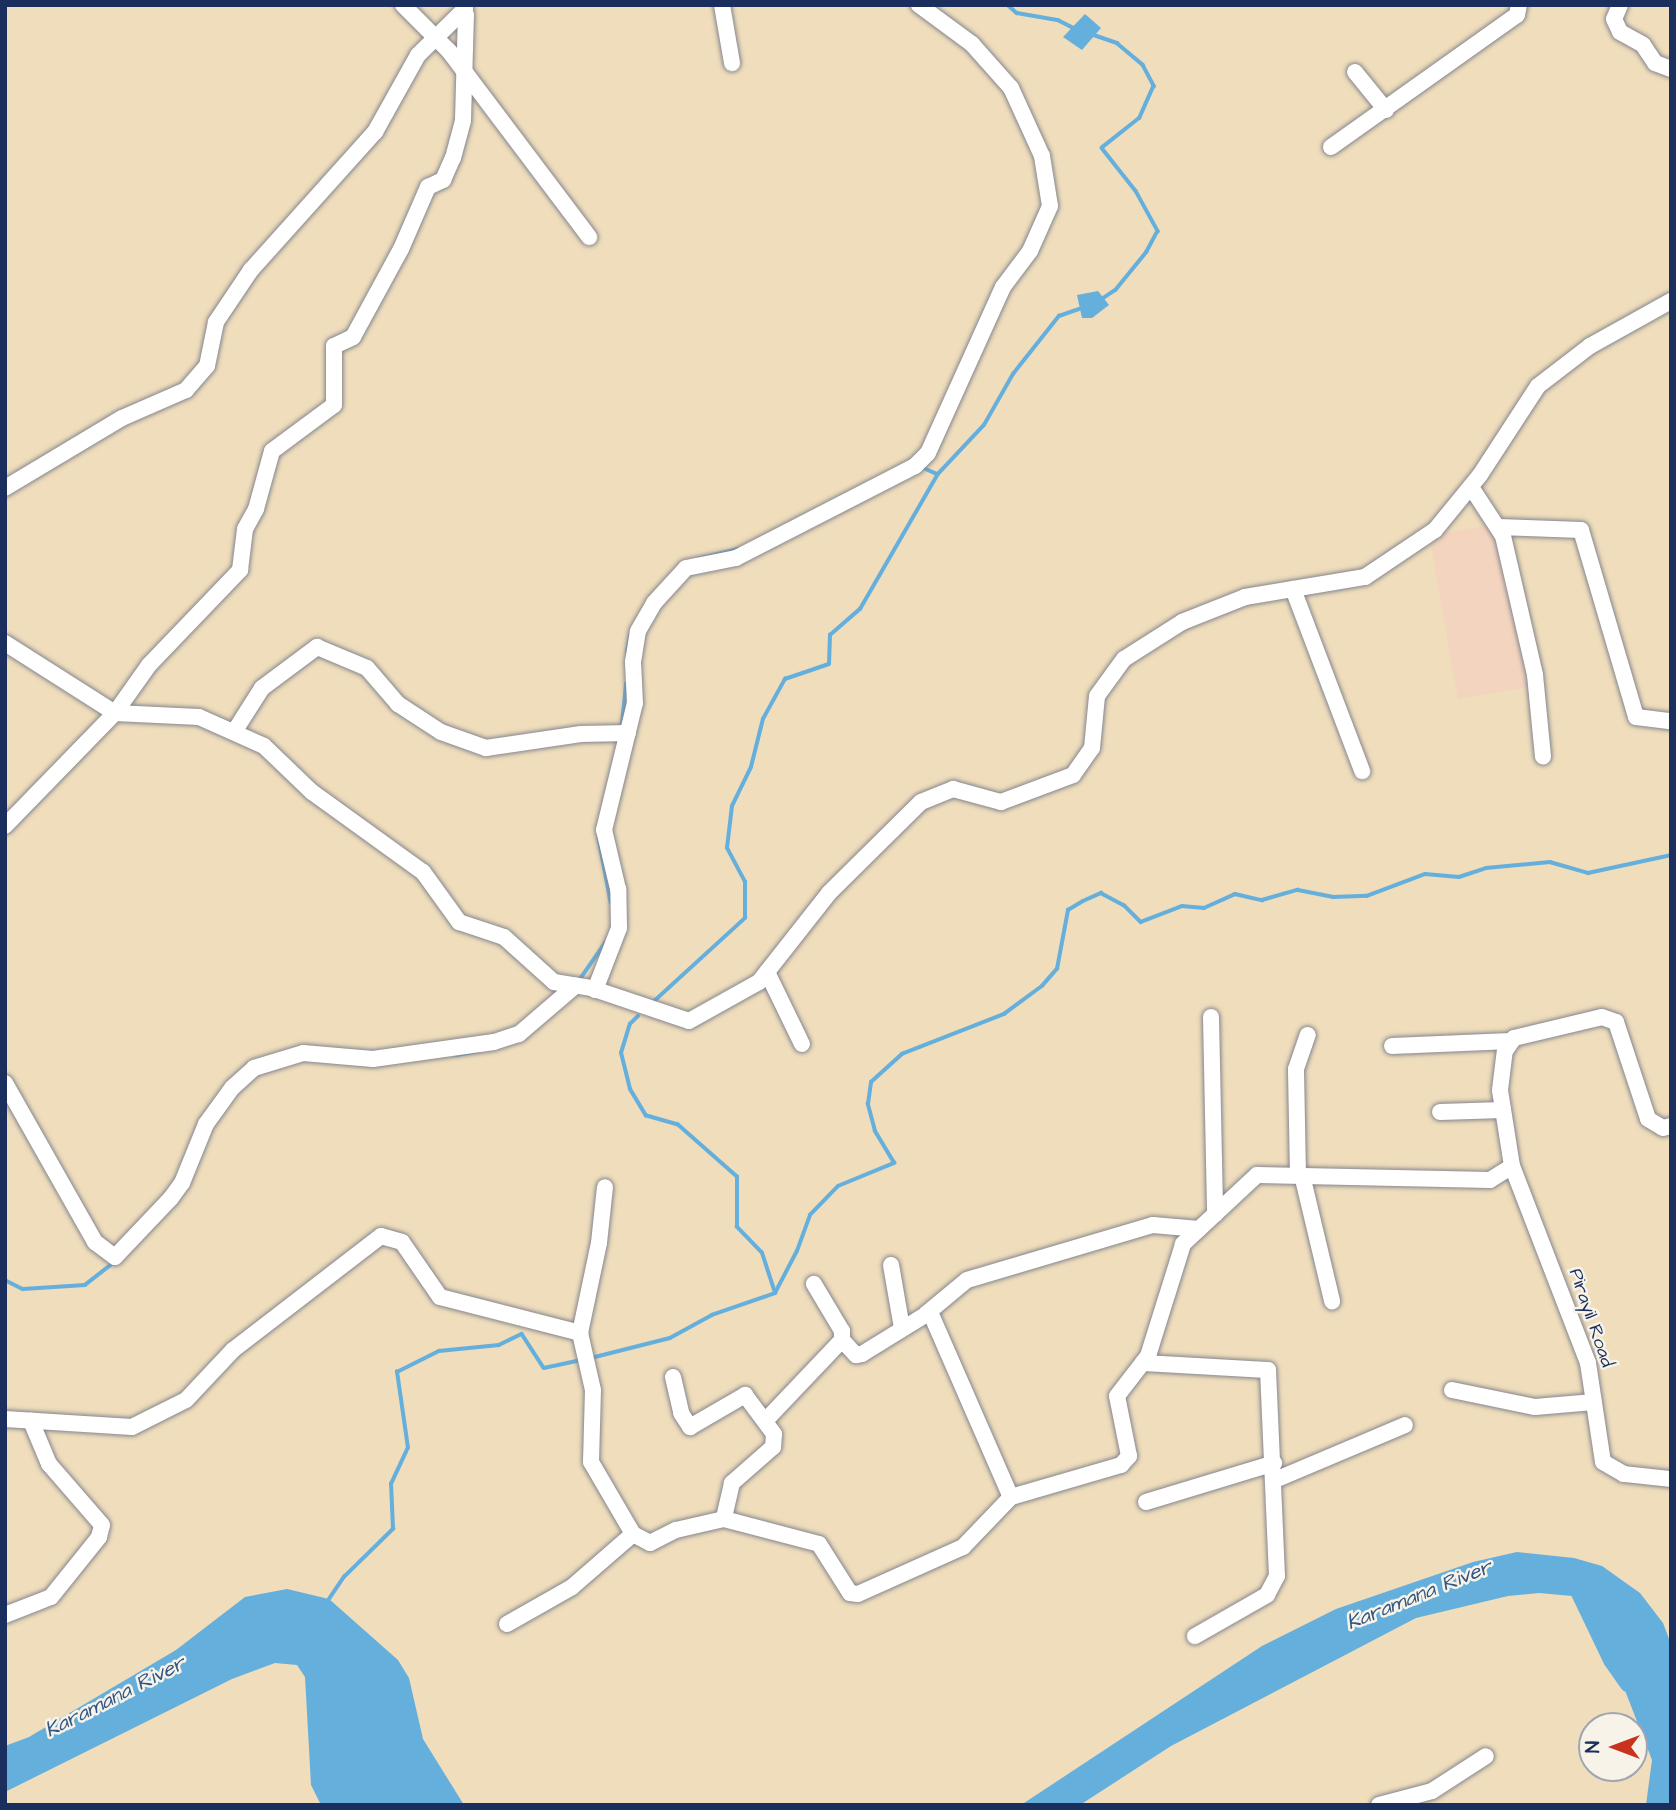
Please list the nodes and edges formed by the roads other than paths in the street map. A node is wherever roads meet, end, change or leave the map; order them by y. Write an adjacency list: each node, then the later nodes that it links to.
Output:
1 (403, 5): 7 (street)
2 (722, 5): 8 (street)
3 (1519, 5): 12 (street)
4 (1620, 5): 9 (street)
5 (920, 6): 24 (street)
6 (465, 12): 7 (street); 10 (street)
7 (435, 37): 10 (street); 17 (street)
8 (732, 63)
9 (1671, 69)
10 (465, 72): 14 (street); 21 (street)
11 (1354, 72): 12 (street)
12 (1385, 110): 13 (street)
13 (1331, 147)
14 (589, 237)
15 (1671, 301): 16 (street)
16 (1471, 487): 18 (street); 19 (street)
17 (5, 488)
18 (1501, 532): 22 (street); 25 (street)
19 (1293, 589): 26 (street); 28 (street)
20 (5, 643): 21 (street)
21 (116, 713): 23 (street); 27 (street)
22 (1671, 721)
23 (234, 732): 24 (street); 29 (street)
24 (622, 734): 30 (street)
25 (1543, 757)
26 (1362, 771)
27 (5, 826)
28 (767, 972): 30 (street); 34 (street)
29 (575, 986): 30 (street); 36 (street)
30 (595, 990)
31 (1211, 1017): 43 (street)
32 (1308, 1035): 41 (street)
33 (1511, 1041): 35 (street); 37 (street, Pirayil Road); 39 (street)
34 (802, 1044)
35 (1392, 1046)
36 (5, 1083)
37 (1503, 1110): 38 (street); 40 (street, Pirayil Road)
38 (1440, 1112)
39 (1671, 1126)
40 (1512, 1166): 41 (street); 55 (street, Pirayil Road)
41 (1300, 1175): 43 (street); 47 (street)
42 (605, 1187): 50 (street)
43 (1215, 1214): 44 (street)
44 (1199, 1229): 48 (street); 52 (street)
45 (891, 1265): 49 (street)
46 (814, 1284): 51 (street)
47 (1332, 1301)
48 (926, 1314): 49 (street); 63 (street)
49 (902, 1328): 51 (street)
50 (580, 1332): 58 (street); 66 (street)
51 (842, 1340): 57 (street)
52 (1143, 1363): 60 (street); 63 (street)
53 (673, 1377): 57 (street)
54 (1452, 1390): 55 (street)
55 (1594, 1402): 61 (street, Pirayil Road)
56 (5, 1419): 58 (street)
57 (766, 1420): 65 (street)
58 (31, 1421): 67 (street)
59 (1405, 1424): 62 (street)
60 (1274, 1463): 62 (street); 64 (street)
61 (1671, 1479)
62 (1275, 1480): 69 (street)
63 (1011, 1497): 65 (street)
64 (1146, 1502)
65 (724, 1519): 66 (street)
66 (633, 1534): 68 (street)
67 (5, 1615)
68 (507, 1624)
69 (1195, 1636)
70 (1486, 1755): 71 (street)
71 (1379, 1805)

